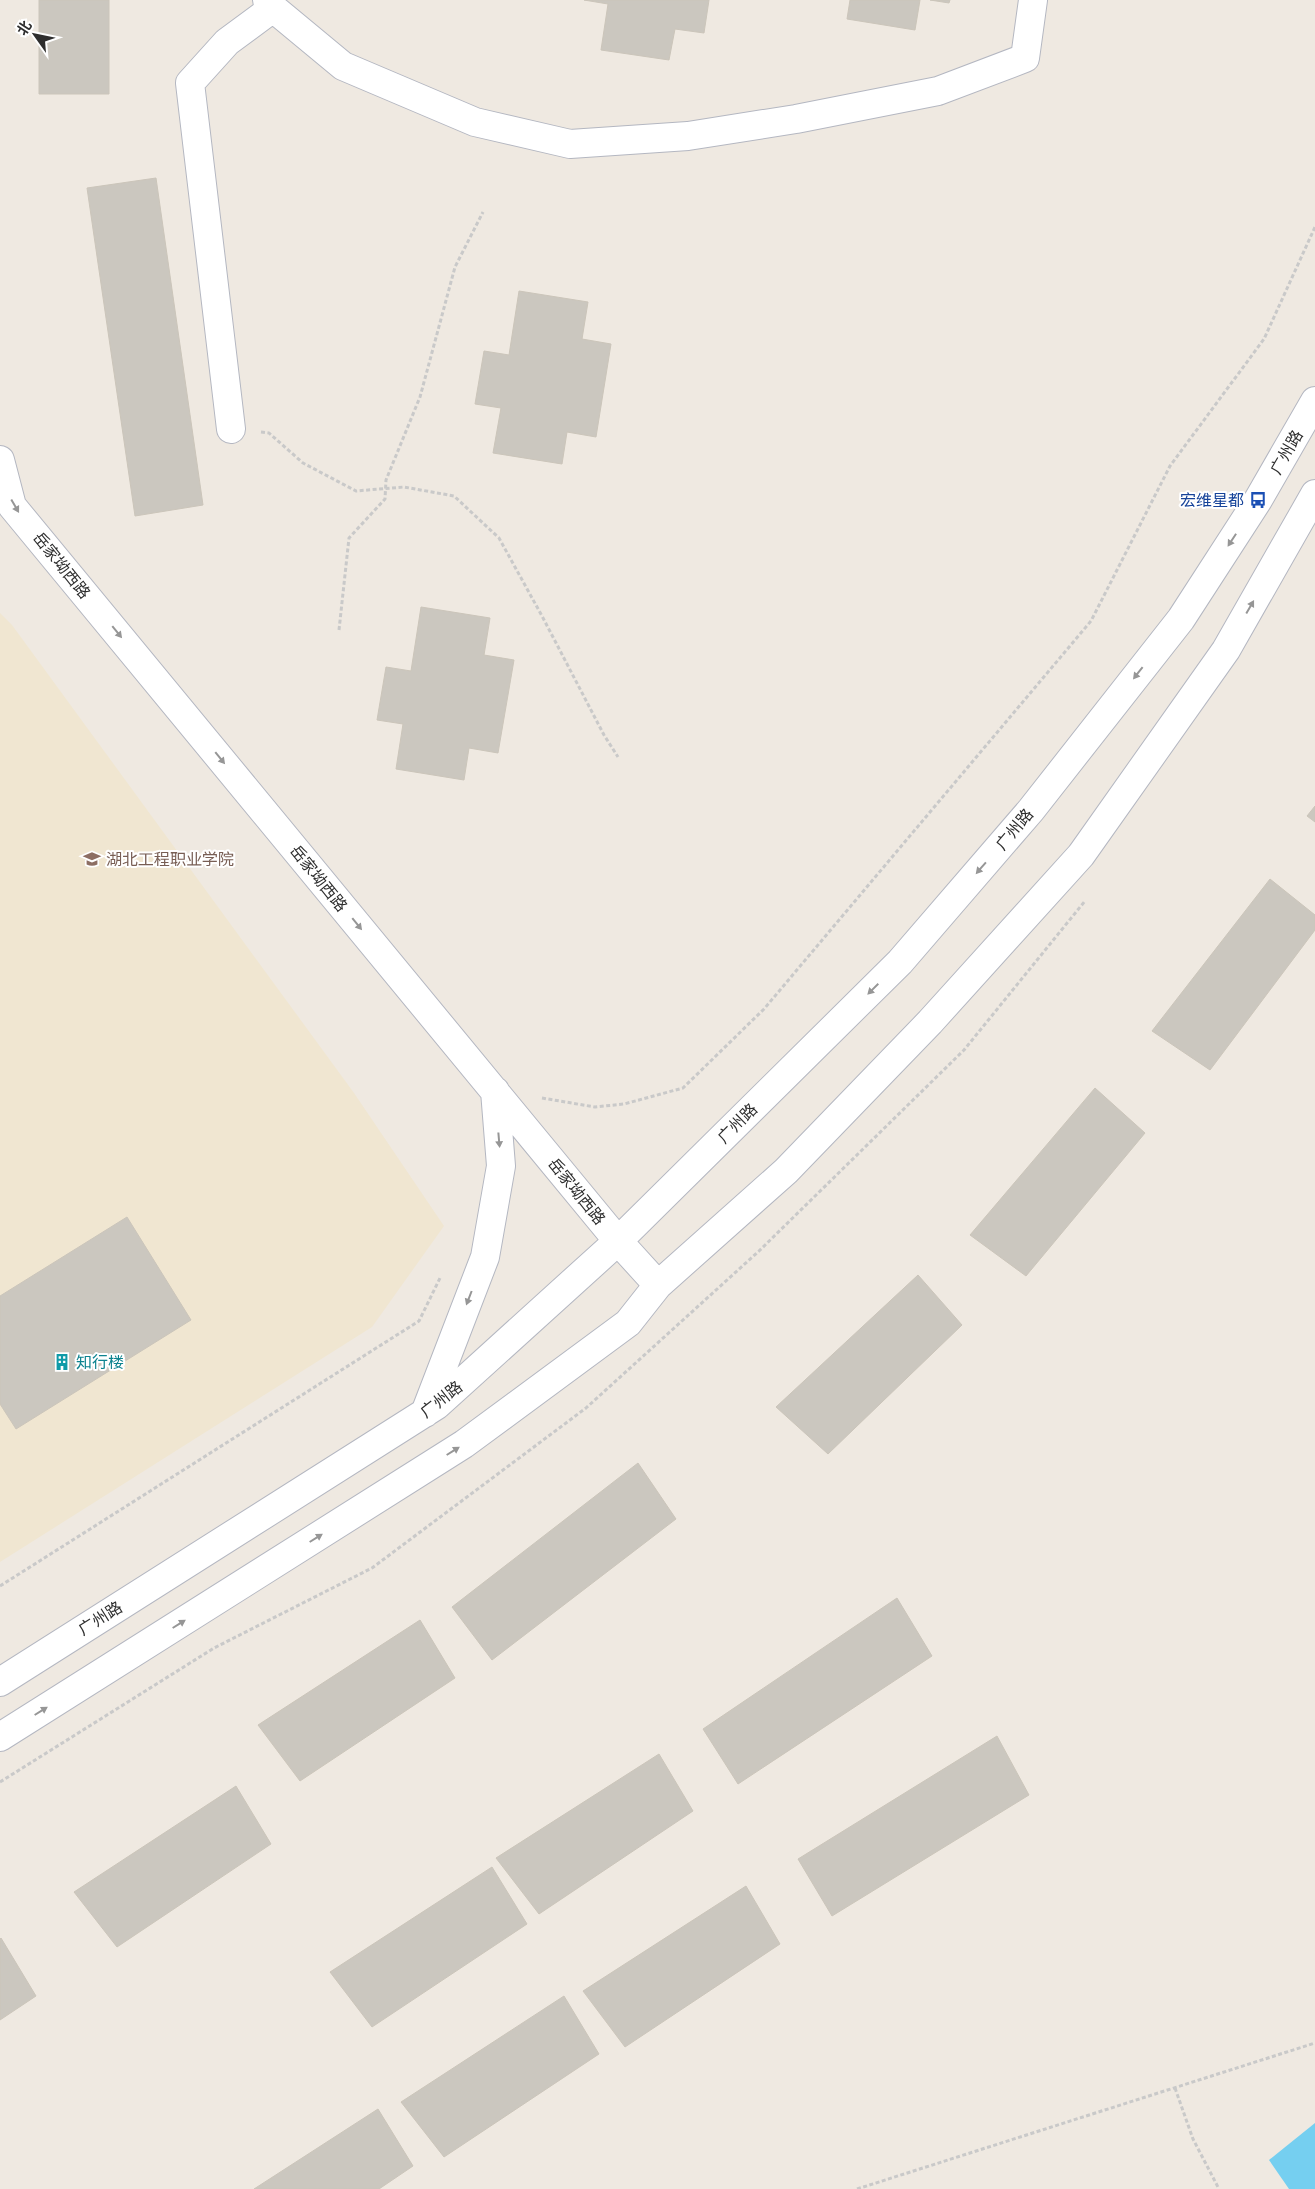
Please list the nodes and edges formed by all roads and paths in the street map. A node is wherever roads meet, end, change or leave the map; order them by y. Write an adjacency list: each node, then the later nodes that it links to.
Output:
1 (1033, 0): 2 (main road)
2 (270, 4): 6 (main road)
3 (483, 212): 8 (path)
4 (1315, 227): 12 (path)
5 (1315, 401): 13 (main road, 广州路, one-way to 13)
6 (231, 429): 8 (path)
7 (0, 460): 12 (main road, 岳家坳西路, one-way to 12)
8 (385, 488): 10 (path); 11 (path)
9 (1315, 494): 15 (main road, one-way to 9)
10 (339, 630)
11 (618, 757)
12 (495, 1091): 13 (main road, 岳家坳西路); 16 (main road, one-way to 16)
13 (618, 1241): 15 (main road, 岳家坳西路); 16 (main road, 广州路)
14 (444, 1269): 17 (path)
15 (658, 1286): 19 (main road, one-way to 15)
16 (425, 1413): 18 (main road, 广州路)
17 (0, 1586)
18 (0, 1682)
19 (0, 1737)
20 (1315, 2043): 21 (path)
21 (1175, 2088): 22 (path); 23 (path)
22 (857, 2189)
23 (1219, 2189)

